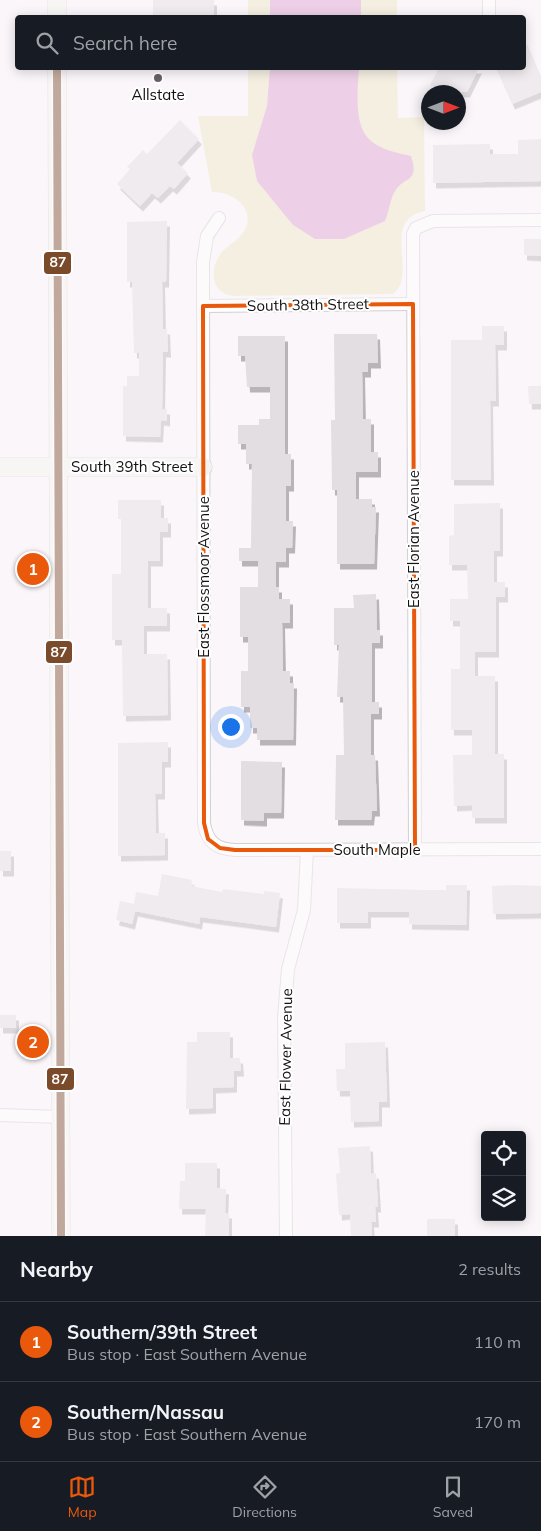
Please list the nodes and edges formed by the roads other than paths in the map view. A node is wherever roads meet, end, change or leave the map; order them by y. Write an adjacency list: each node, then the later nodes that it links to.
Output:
1 (57, 0): 3 (main road)
2 (489, 0): 4 (street)
3 (57, 15)
4 (489, 15)
5 (57, 70): 10 (main road)
6 (220, 218): 9 (street, East Flossmoor Avenue)
7 (541, 220): 8 (street, East Florian Avenue)
8 (412, 304): 9 (street, South 38th Street); 16 (street, East Florian Avenue)
9 (203, 306): 12 (street, East Flossmoor Avenue)
10 (58, 466): 11 (main road, South 39th Street); 12 (main road, South 39th Street); 18 (main road)
11 (0, 467)
12 (203, 467): 13 (street, East Flossmoor Avenue)
13 (213, 845): 15 (street, South Maple)
14 (541, 849): 16 (street, South Maple)
15 (307, 850): 16 (street, South Maple); 20 (street, East Flower Avenue)
16 (415, 850)
17 (0, 1116): 18 (street)
18 (60, 1117): 19 (main road)
19 (61, 1236)
20 (286, 1236)

